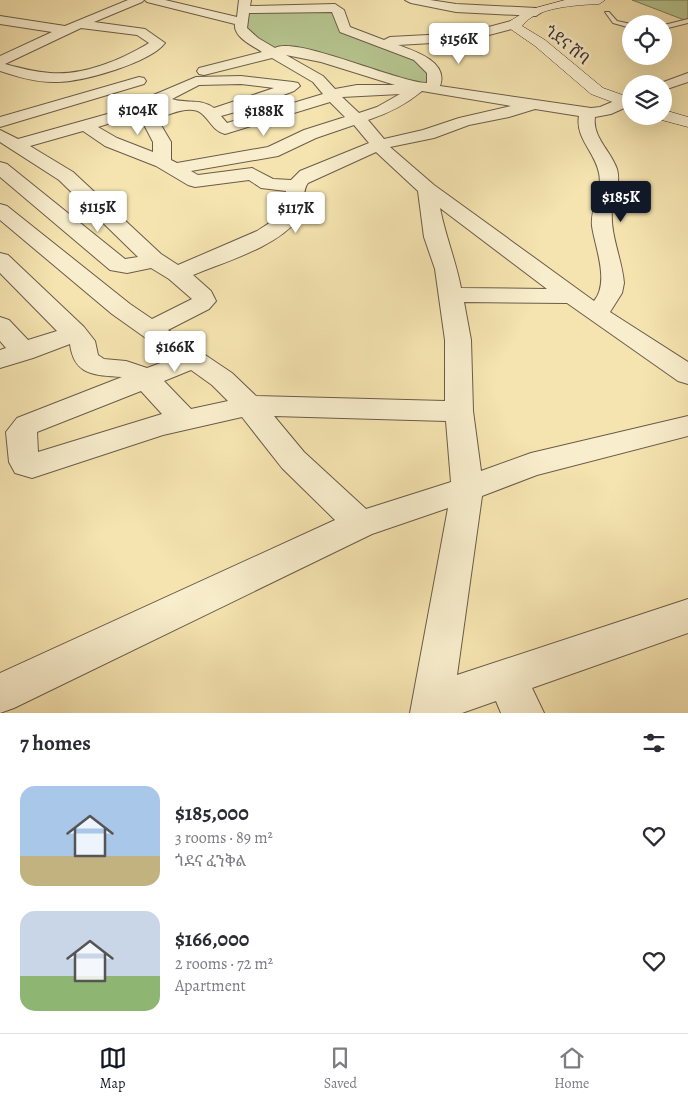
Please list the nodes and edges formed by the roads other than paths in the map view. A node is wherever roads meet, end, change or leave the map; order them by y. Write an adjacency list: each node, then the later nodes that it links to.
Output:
1 (138, 0): 12 (street)
2 (151, 0): 7 (street)
3 (411, 0): 5 (street)
4 (599, 0): 8 (street, ጎደና ሸባ)
5 (484, 3): 8 (street)
6 (340, 4): 7 (street); 18 (street)
7 (244, 11): 19 (street)
8 (536, 12): 13 (street, ጎደና ሸባ)
9 (606, 13): 14 (lane)
10 (0, 20): 16 (street)
11 (688, 21): 15 (lane)
12 (80, 24): 16 (street); 22 (street)
13 (515, 24): 17 (street); 33 (street, ጎደና ሸባ)
14 (622, 24)
15 (672, 25)
16 (66, 30): 20 (street)
17 (466, 37): 18 (street); 23 (street)
18 (382, 41): 23 (street)
19 (270, 50): 25 (street); 28 (street); 31 (street)
20 (0, 61)
21 (0, 67): 22 (street)
22 (104, 69): 26 (street)
23 (434, 72): 31 (street)
24 (688, 77): 27 (street)
25 (318, 79): 29 (street); 32 (street)
26 (138, 81): 30 (street); 41 (street)
27 (672, 83)
28 (184, 85): 29 (street); 30 (street)
29 (293, 86): 38 (street)
30 (159, 88): 36 (street); 43 (street)
31 (421, 88): 32 (street); 34 (street); 40 (street)
32 (331, 95): 40 (street); 44 (street)
33 (622, 99)
34 (534, 104): 37 (street); 46 (street)
35 (622, 104): 37 (street)
36 (180, 106): 38 (street); 48 (street)
37 (588, 112): 58 (street)
38 (212, 113): 44 (street)
39 (672, 117): 42 (street)
40 (356, 118): 46 (street); 47 (street)
41 (0, 122)
42 (688, 122)
43 (86, 126): 45 (street); 48 (street)
44 (225, 129): 47 (street)
45 (8, 140): 53 (street)
46 (378, 145): 50 (street); 51 (street)
47 (230, 158): 48 (street)
48 (169, 165): 50 (street)
49 (0, 168): 53 (street)
50 (296, 186): 55 (street)
51 (427, 189): 56 (street); 57 (street)
52 (0, 210): 60 (street)
53 (153, 259): 55 (street)
54 (0, 260): 61 (street)
55 (176, 274): 60 (street)
56 (450, 295): 57 (street); 68 (street)
57 (574, 296): 58 (street)
58 (594, 312): 65 (street)
59 (0, 326): 62 (street)
60 (151, 330): 64 (street)
61 (75, 333): 62 (street); 66 (street)
62 (24, 352): 63 (street)
63 (0, 359)
64 (192, 360): 66 (street); 67 (street)
65 (688, 375)
66 (144, 379): 69 (street); 69 (street)
67 (249, 406): 68 (street); 69 (street); 72 (street)
68 (459, 412): 71 (street)
69 (185, 420)
70 (688, 426): 71 (street)
71 (466, 489): 72 (street); 76 (street)
72 (360, 524): 75 (street)
73 (688, 616): 74 (street)
74 (505, 678): 76 (street); 77 (street)
75 (0, 694)
76 (432, 708)
77 (523, 713)

